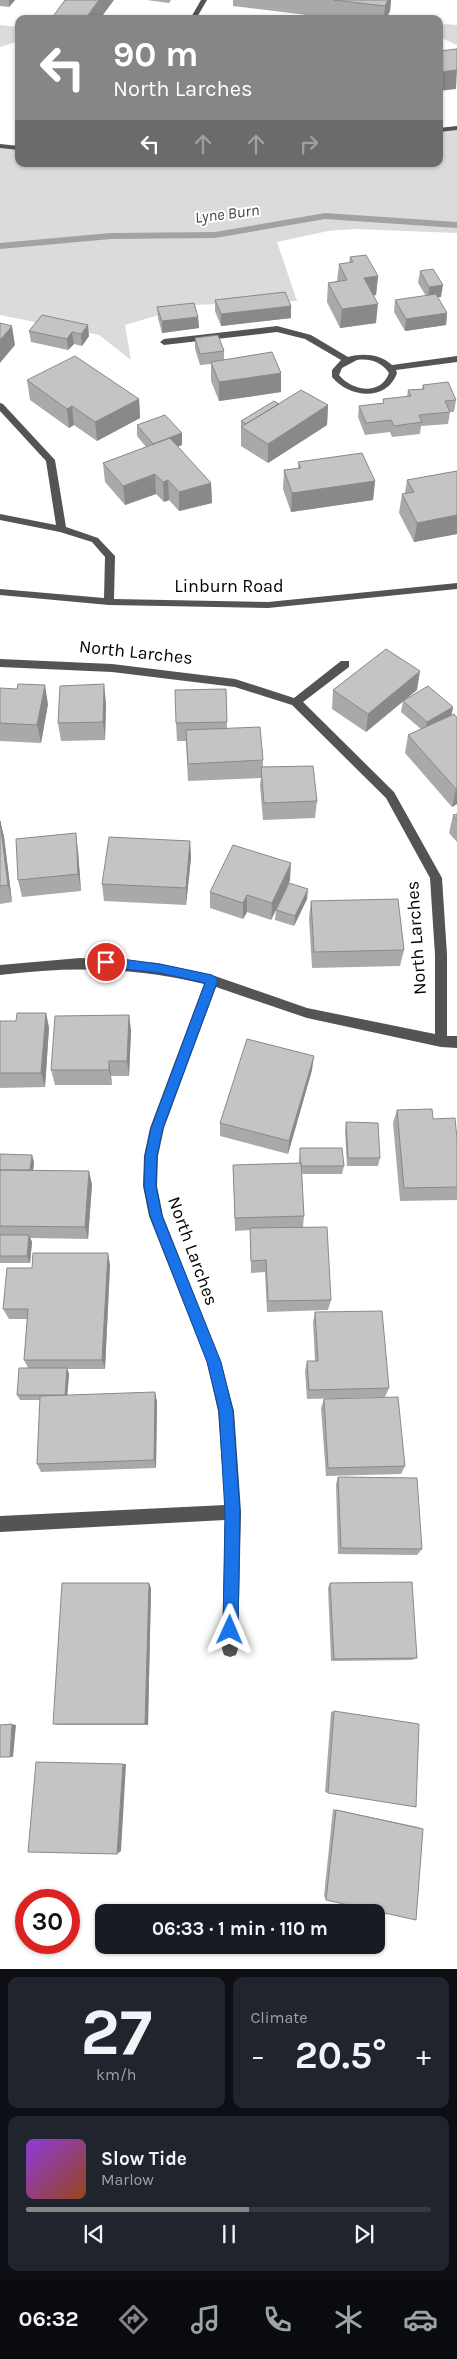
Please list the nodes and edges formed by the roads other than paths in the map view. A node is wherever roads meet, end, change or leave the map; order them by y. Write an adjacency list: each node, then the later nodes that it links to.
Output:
1 (204, 0): 2 (street)
2 (195, 15)
3 (457, 128): 4 (street)
4 (443, 130)
5 (0, 146): 6 (street)
6 (15, 148)
7 (164, 342): 9 (street)
8 (457, 359): 10 (street)
9 (347, 360): 10 (street); 10 (street)
10 (391, 368)
11 (0, 406): 13 (street)
12 (0, 518): 13 (street)
13 (61, 530): 16 (street)
14 (457, 586): 16 (street, Linburn Road)
15 (0, 592): 16 (street, Linburn Road)
16 (110, 602)
17 (0, 663): 19 (street, North Larches)
18 (345, 664): 19 (street)
19 (296, 702): 22 (street, North Larches)
20 (0, 970): 21 (street)
21 (212, 980): 22 (street); 24 (street, North Larches)
22 (441, 1041): 23 (street)
23 (457, 1042)
24 (232, 1512): 25 (street); 26 (street, North Larches)
25 (0, 1524)
26 (230, 1649)

